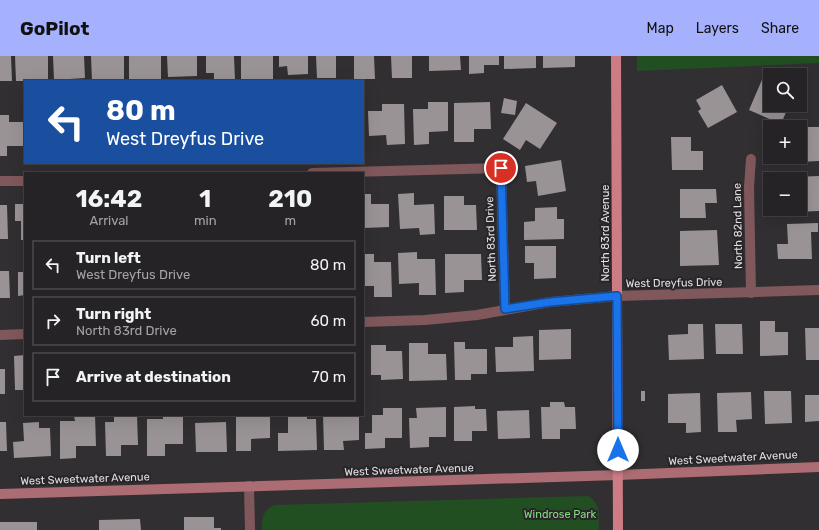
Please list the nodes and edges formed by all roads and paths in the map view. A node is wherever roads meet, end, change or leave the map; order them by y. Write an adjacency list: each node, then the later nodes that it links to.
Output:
1 (616, 56): 8 (main road, North 83rd Avenue)
2 (751, 159): 7 (street, North 82nd Lane)
3 (350, 172): 9 (street, North 83rd Drive)
4 (0, 181): 5 (street)
5 (24, 181)
6 (819, 290): 7 (street, West Dreyfus Drive)
7 (751, 293): 8 (street, West Dreyfus Drive)
8 (617, 296): 9 (street, West Dreyfus Drive); 14 (main road, North 83rd Avenue)
9 (505, 309): 10 (street, West Dreyfus Drive)
10 (364, 322)
11 (24, 334): 12 (street)
12 (0, 335)
13 (819, 467): 14 (street, West Sweetwater Avenue)
14 (618, 476): 15 (street, West Sweetwater Avenue); 18 (main road, North 83rd Avenue)
15 (249, 486): 16 (street, West Sweetwater Avenue); 17 (street)
16 (0, 494)
17 (250, 530)
18 (618, 530)

